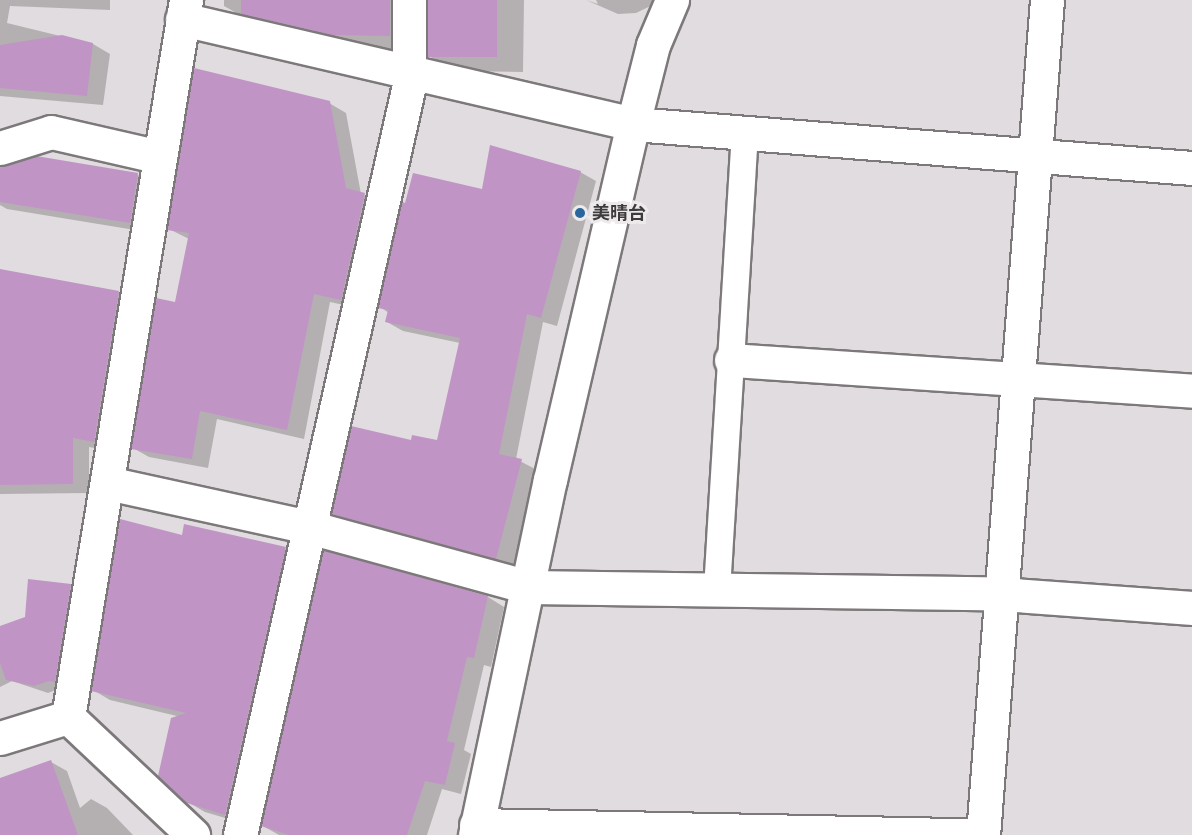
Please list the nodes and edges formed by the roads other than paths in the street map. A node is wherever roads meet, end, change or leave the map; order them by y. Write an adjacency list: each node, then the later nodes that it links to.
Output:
1 (409, 0): 5 (street)
2 (672, 0): 6 (street)
3 (1047, 0): 9 (street)
4 (184, 10): 5 (street); 10 (street)
5 (408, 71): 6 (street); 16 (street)
6 (633, 124): 7 (street); 17 (street)
7 (745, 132): 9 (street); 12 (lane)
8 (0, 147): 10 (street)
9 (1036, 155): 11 (street); 13 (street)
10 (160, 157): 15 (street)
11 (1192, 168)
12 (731, 360): 13 (street); 18 (lane)
13 (1018, 379): 14 (street); 19 (street)
14 (1192, 391)
15 (107, 483): 16 (street); 21 (street)
16 (309, 527): 17 (street); 25 (street)
17 (528, 587): 18 (street); 23 (street)
18 (717, 590): 19 (street)
19 (1001, 594): 20 (street); 27 (street)
20 (1192, 608)
21 (68, 717): 22 (street); 24 (street)
22 (0, 738)
23 (475, 830): 26 (street)
24 (193, 835)
25 (240, 835)
26 (968, 835)
27 (983, 835)

